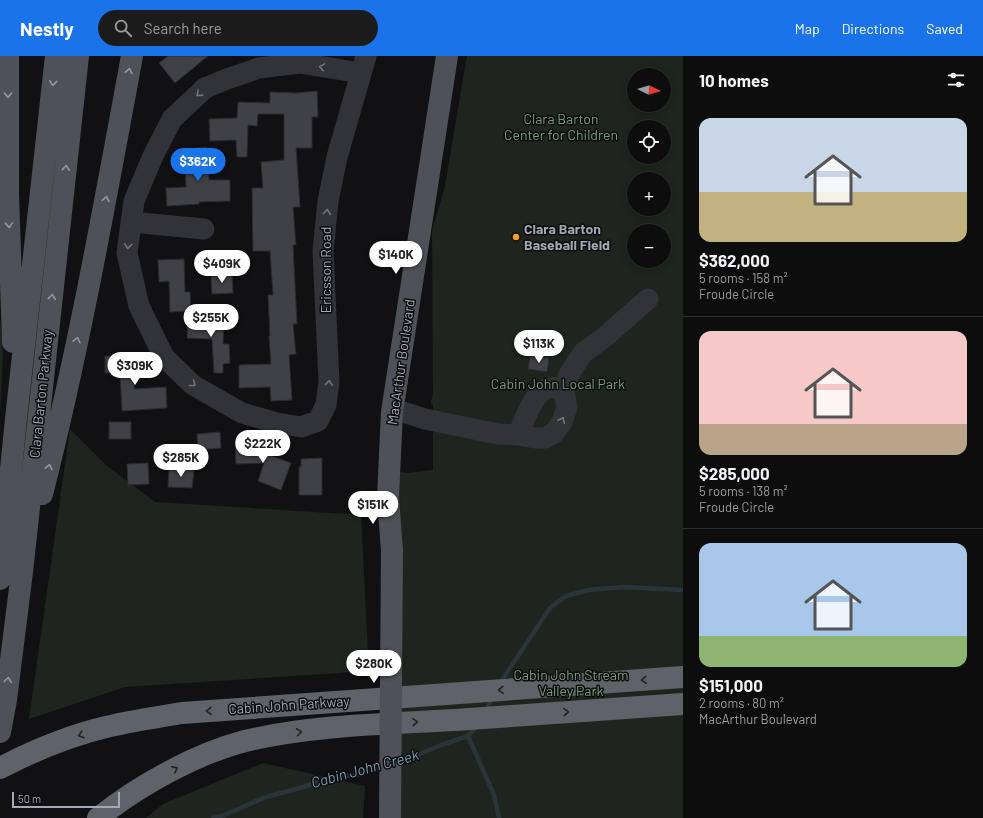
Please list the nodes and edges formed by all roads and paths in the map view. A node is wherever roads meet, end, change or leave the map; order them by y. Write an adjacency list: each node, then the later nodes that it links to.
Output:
1 (8, 56): 12 (main road, one-way to 12)
2 (56, 56): 12 (main road, Clara Barton Parkway, one-way to 12)
3 (78, 56): 14 (main road, Clara Barton Parkway, one-way to 3)
4 (132, 56): 14 (main road, one-way to 4)
5 (447, 56): 11 (main road, MacArthur Boulevard)
6 (363, 64): 7 (street, Ericsson Road, one-way to 7); 7 (street, Ericsson Road, one-way to 6)
7 (131, 222): 8 (street)
8 (204, 229)
9 (648, 299): 10 (street)
10 (564, 391): 13 (street); 13 (street, one-way to 10)
11 (392, 412): 13 (street); 21 (main road, MacArthur Boulevard, bridge)
12 (16, 419): 15 (main road, Clara Barton Parkway)
13 (518, 435)
14 (22, 572): 18 (main road, Clara Barton Parkway, one-way to 14)
15 (0, 579)
16 (683, 677): 19 (highway, Cabin John Parkway, one-way to 19)
17 (683, 704): 20 (highway, Cabin John Parkway, one-way to 17)
18 (0, 732)
19 (0, 768)
20 (98, 818)
21 (390, 818)

